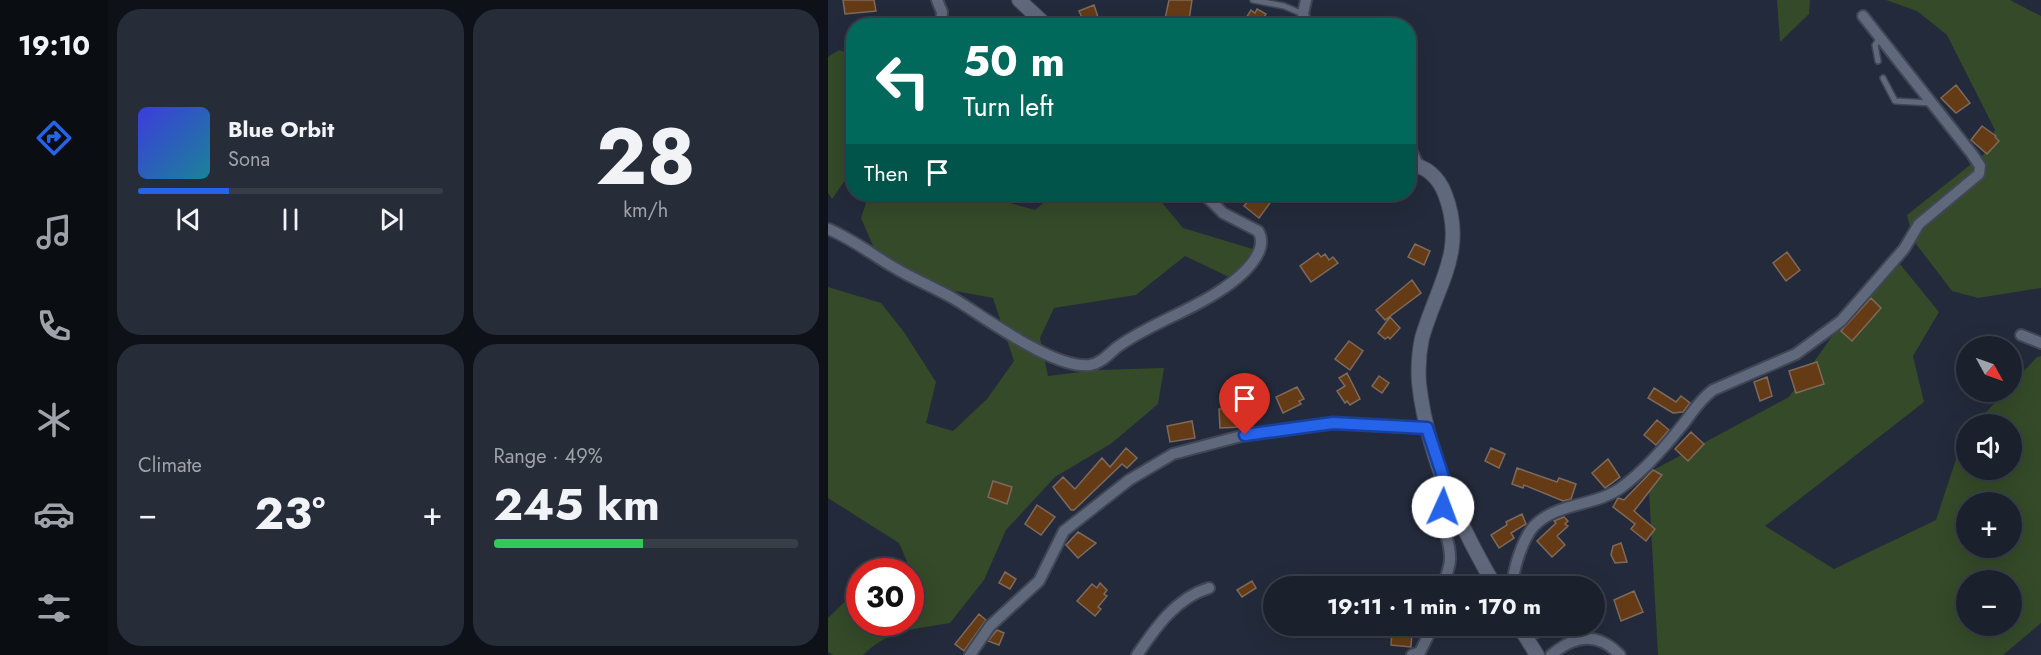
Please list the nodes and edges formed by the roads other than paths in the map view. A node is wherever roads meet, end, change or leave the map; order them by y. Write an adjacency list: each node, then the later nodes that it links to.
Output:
1 (937, 0): 7 (street)
2 (1019, 0): 8 (street)
3 (1253, 0): 5 (lane)
4 (1306, 0): 5 (street)
5 (1303, 14): 9 (street)
6 (1863, 16): 10 (street)
7 (942, 18)
8 (1038, 18)
9 (1304, 18)
10 (1880, 38): 11 (lane); 13 (street)
11 (1878, 61)
12 (1883, 78): 13 (lane)
13 (1932, 103): 23 (street)
14 (1416, 166): 19 (street)
15 (1211, 201): 16 (street)
16 (828, 229)
17 (2021, 335): 18 (street)
18 (2041, 343)
19 (1427, 428): 20 (street); 27 (street)
20 (1449, 495): 21 (street); 22 (street)
21 (1446, 576)
22 (1490, 576)
23 (1516, 576)
24 (1209, 588): 28 (street)
25 (1428, 636): 29 (street)
26 (1525, 636): 30 (street)
27 (970, 655)
28 (1137, 655)
29 (1412, 655)
30 (1537, 655)
31 (1551, 655): 32 (street)
32 (1620, 655)

